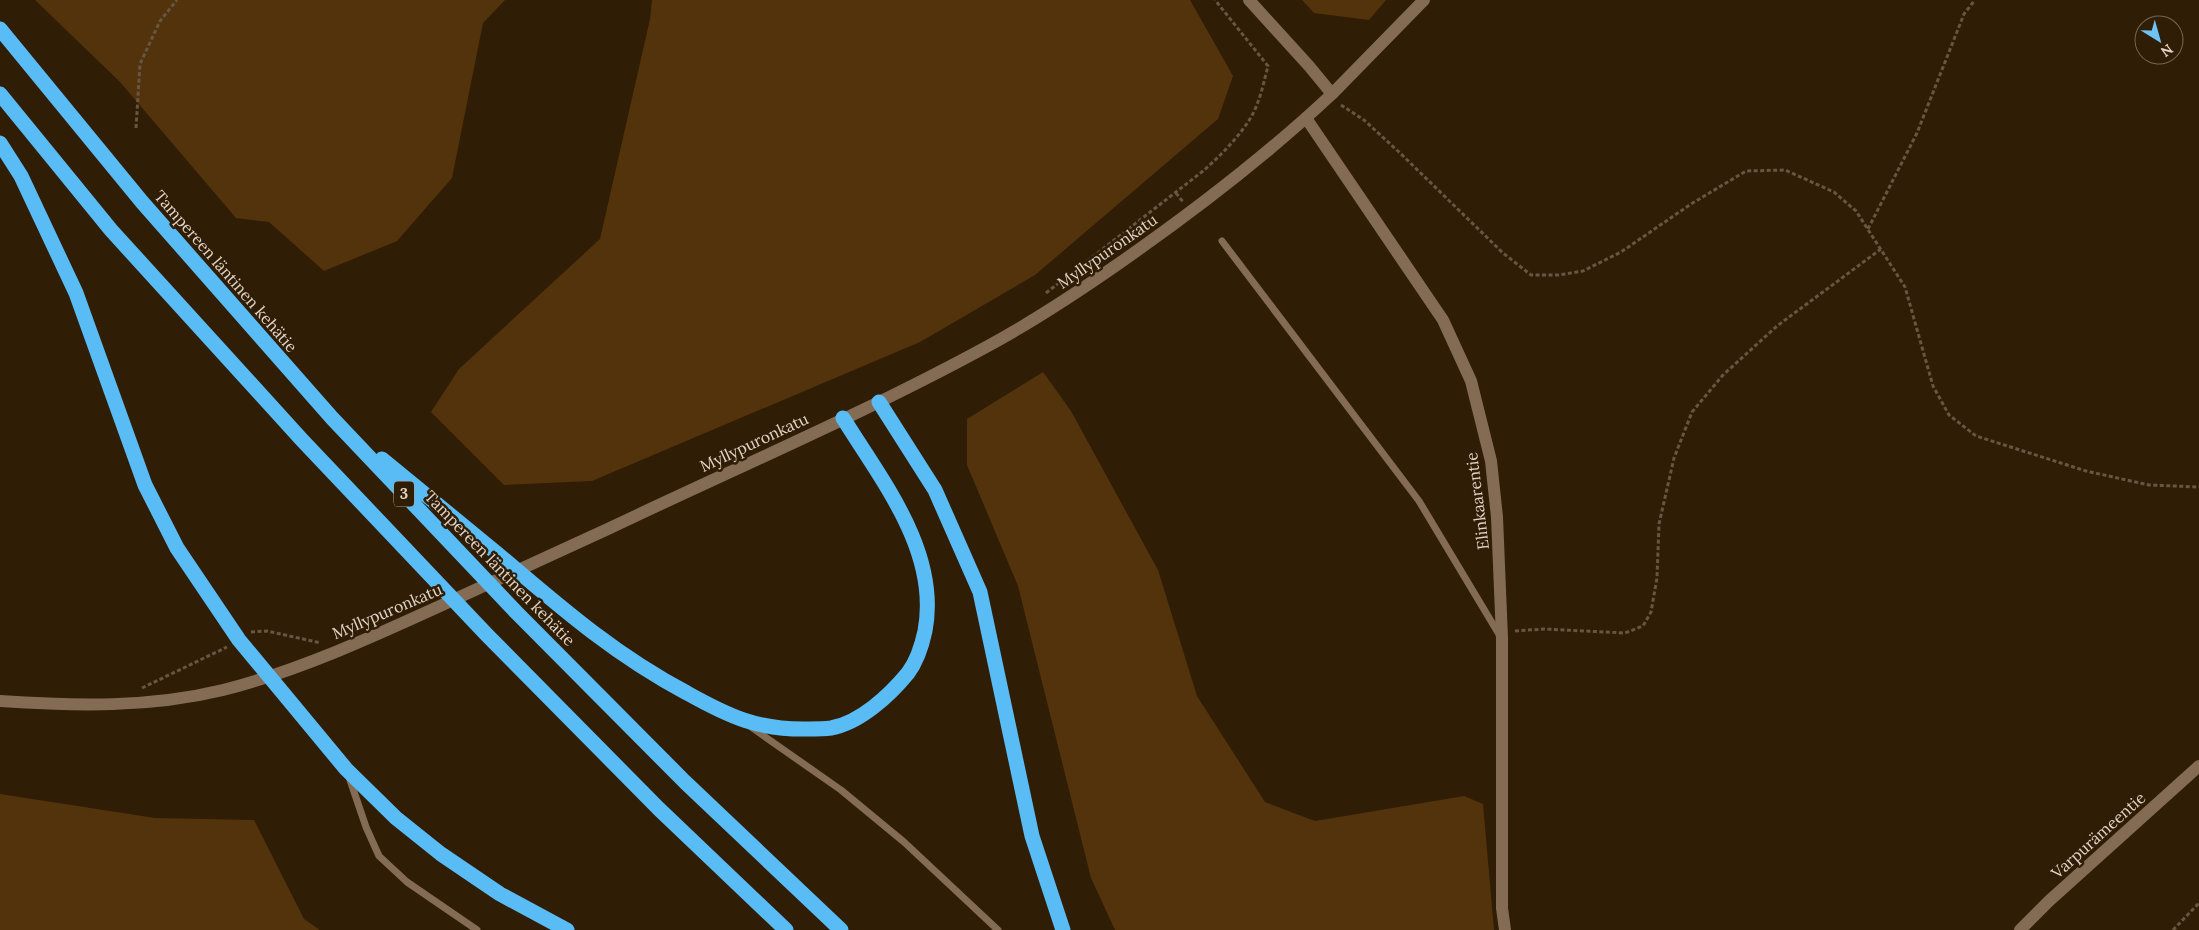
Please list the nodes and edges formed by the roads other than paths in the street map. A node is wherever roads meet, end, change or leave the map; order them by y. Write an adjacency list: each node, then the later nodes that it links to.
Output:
1 (1249, 0): 5 (street)
2 (1424, 0): 5 (street, Myllypuronkatu)
3 (0, 29): 10 (highway, Tampereen läntinen kehätie / 3)
4 (0, 94): 20 (highway, 3)
5 (1332, 94): 6 (street, Myllypuronkatu)
6 (1306, 118): 9 (street, Myllypuronkatu); 12 (street, Elinkaarentie)
7 (0, 142): 13 (highway)
8 (1222, 241): 12 (lane)
9 (879, 402): 11 (street, Myllypuronkatu); 23 (highway)
10 (332, 418): 15 (highway); 21 (highway, Tampereen läntinen kehätie / 3)
11 (843, 418): 13 (street, Myllypuronkatu); 15 (highway)
12 (1502, 635): 24 (street, Elinkaarentie)
13 (268, 676): 14 (street, Myllypuronkatu); 17 (highway)
14 (0, 700)
15 (742, 721): 22 (lane)
16 (2199, 766): 25 (street, Varpurämeentie)
17 (346, 769): 18 (lane); 19 (highway)
18 (477, 930)
19 (567, 930)
20 (786, 930)
21 (841, 930)
22 (998, 930)
23 (1063, 930)
24 (1505, 930)
25 (2020, 930)

